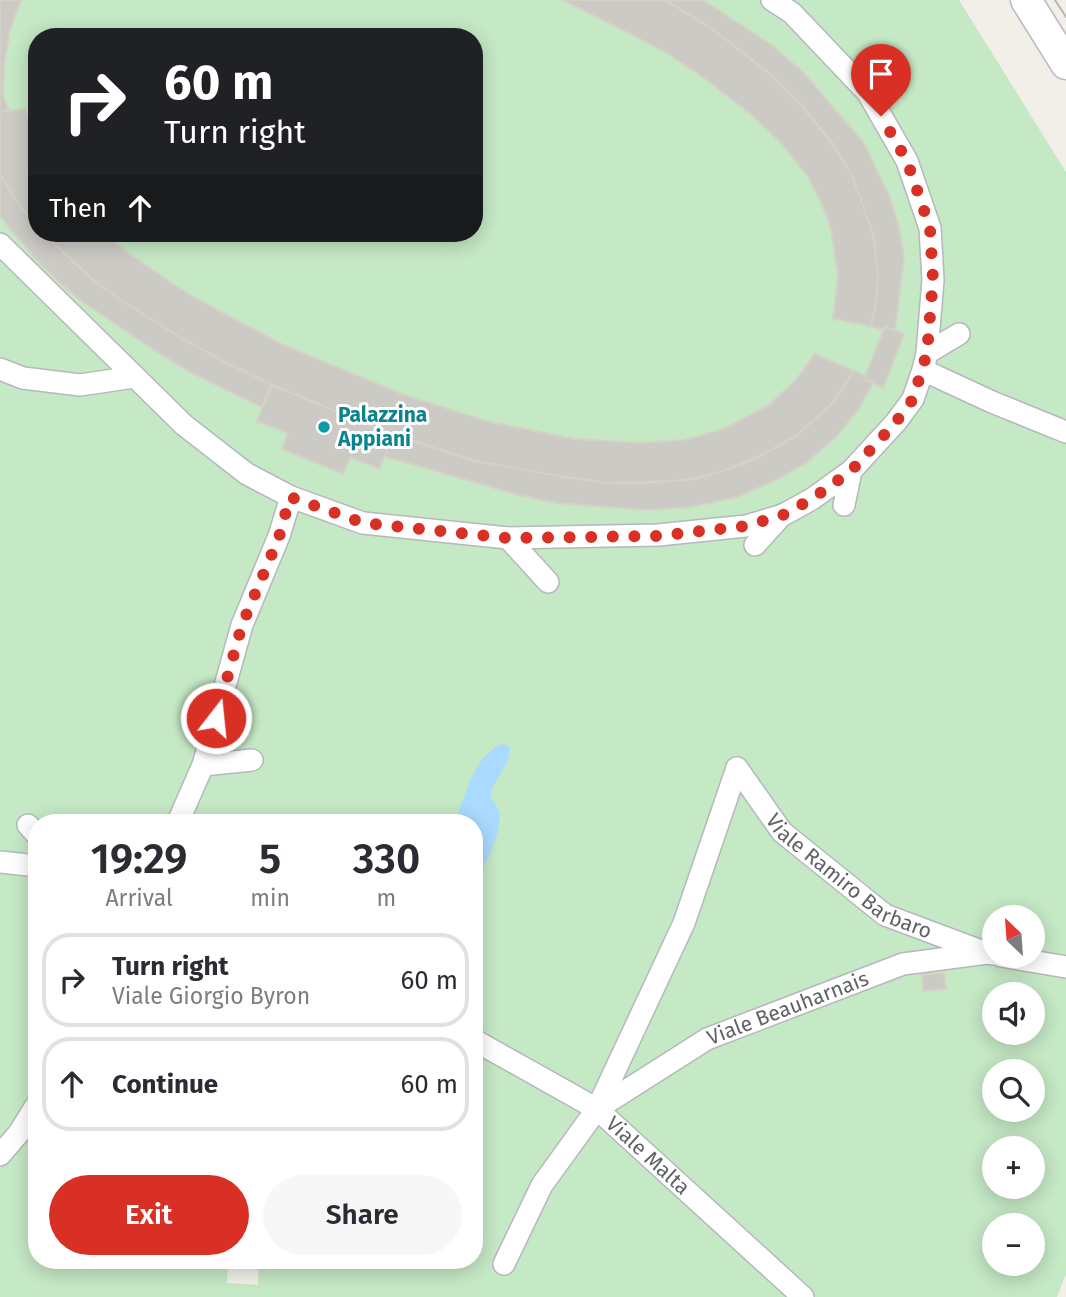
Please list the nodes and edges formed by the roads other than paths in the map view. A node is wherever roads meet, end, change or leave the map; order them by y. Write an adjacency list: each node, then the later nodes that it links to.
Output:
1 (772, 0): 6 (street)
2 (1027, 0): 3 (street)
3 (1066, 64)
4 (0, 244): 8 (street)
5 (959, 334): 6 (street)
6 (925, 361): 9 (street); 11 (street)
7 (0, 369): 8 (street)
8 (134, 377): 13 (street)
9 (913, 399): 10 (street); 12 (street)
10 (919, 424)
11 (1066, 432)
12 (851, 471): 14 (street); 15 (street)
13 (290, 497): 16 (street); 20 (street)
14 (844, 505)
15 (783, 515): 16 (street); 17 (street)
16 (508, 538): 18 (street)
17 (755, 545)
18 (548, 582)
19 (252, 760): 20 (street)
20 (203, 765): 21 (street)
21 (182, 814)
22 (0, 862): 23 (street)
23 (28, 865)
24 (982, 950): 29 (street, Viale Ramiro Barbaro)
25 (982, 955): 29 (street, Viale Beauharnais)
26 (1045, 963): 27 (street, Viale Beauharnais)
27 (1066, 967)
28 (483, 1045): 29 (street, Viale Malta)
29 (597, 1109): 32 (street); 33 (street, Viale Malta)
30 (28, 1118): 31 (street)
31 (0, 1155)
32 (504, 1264)
33 (803, 1297)

